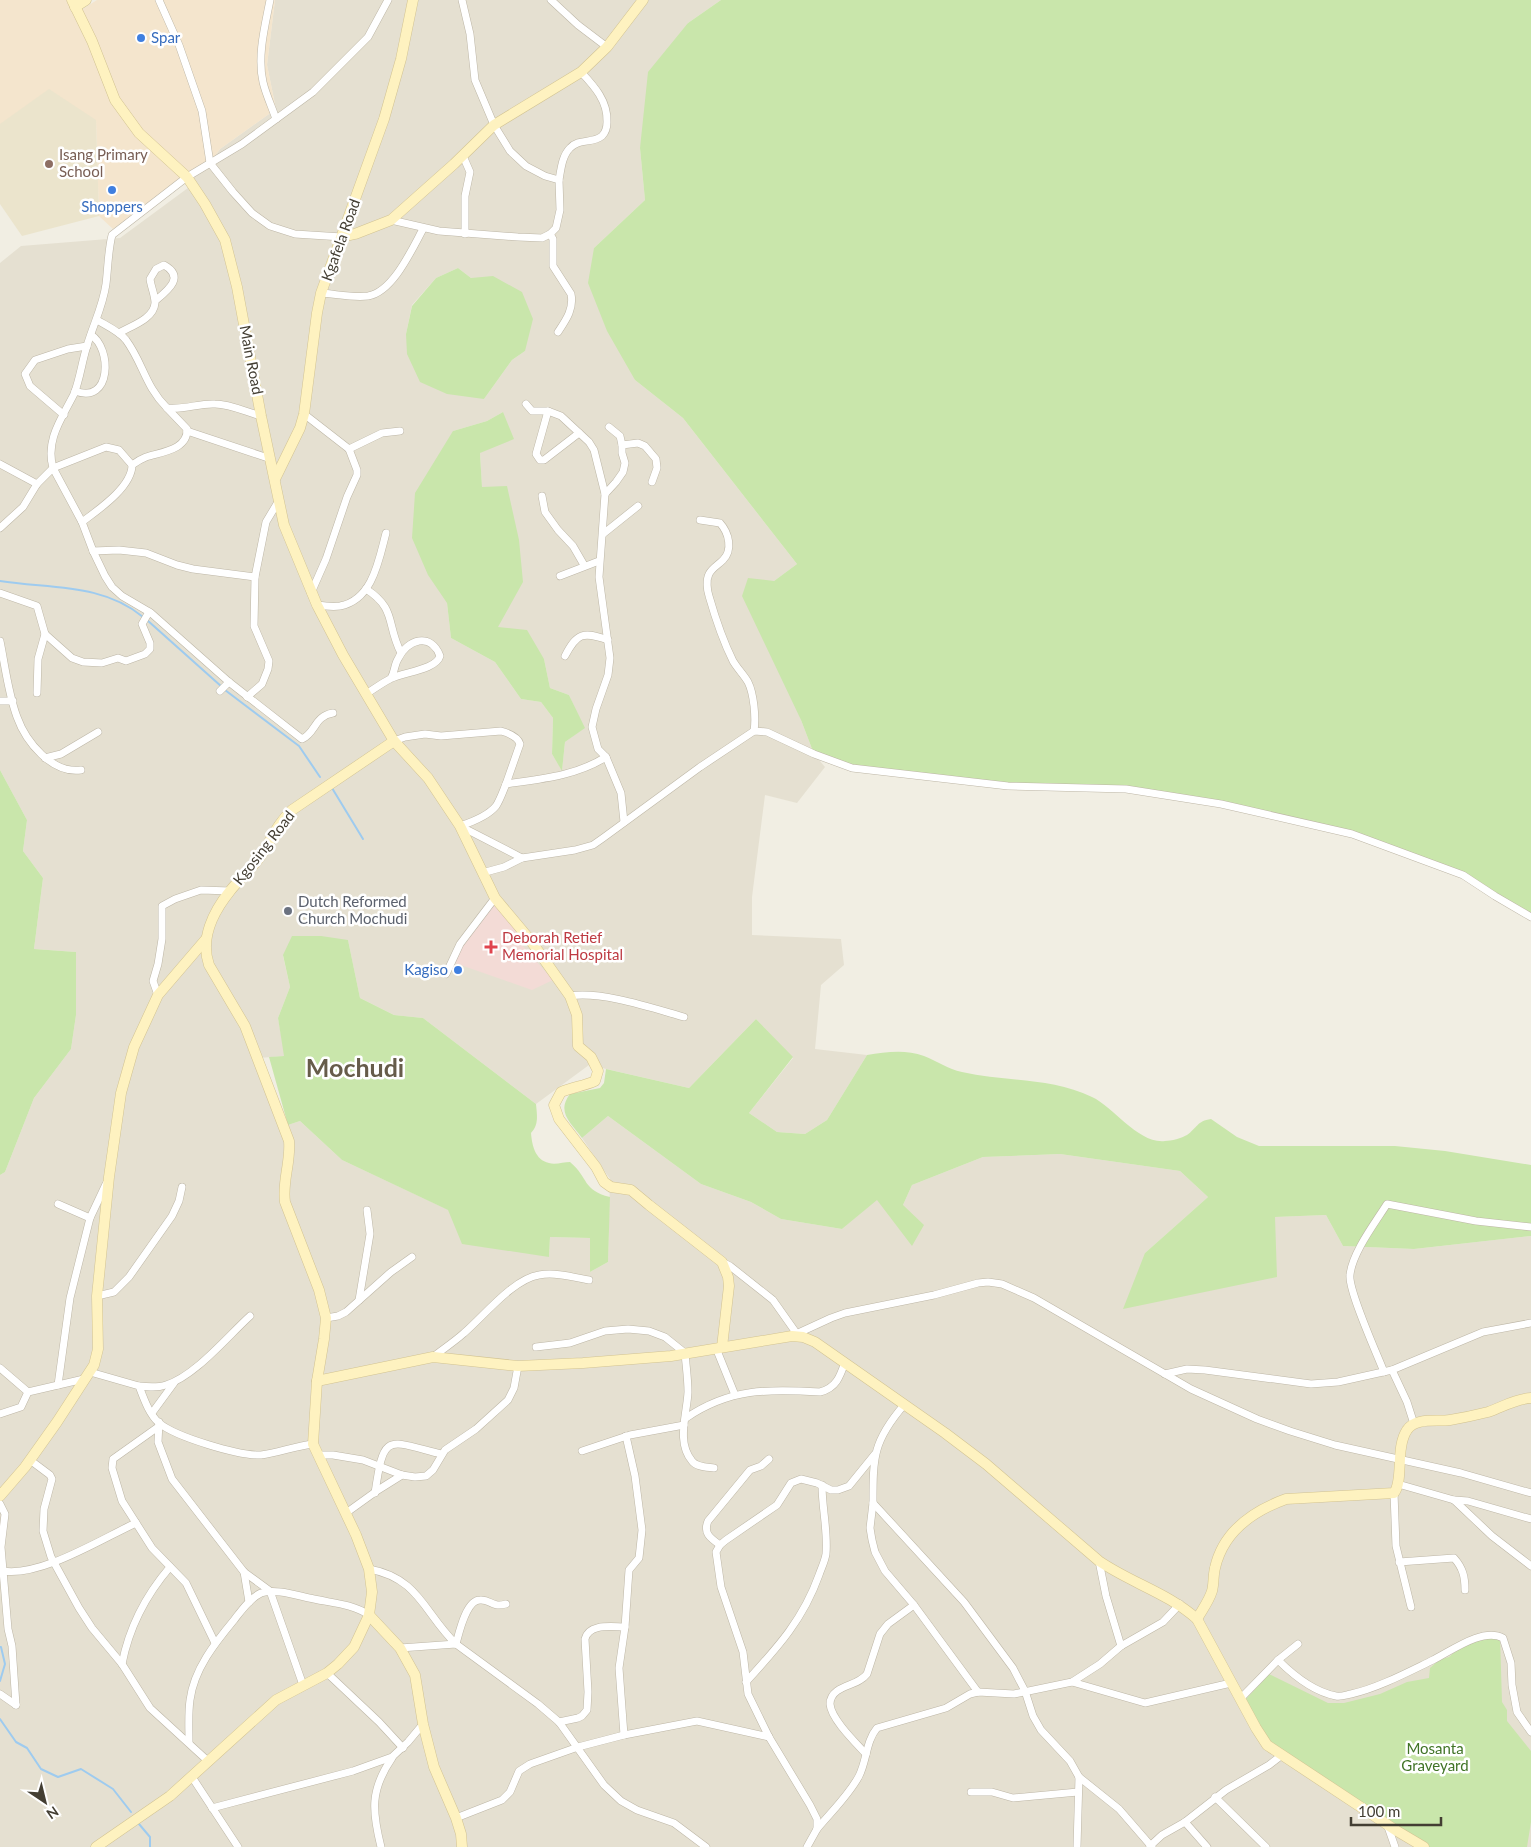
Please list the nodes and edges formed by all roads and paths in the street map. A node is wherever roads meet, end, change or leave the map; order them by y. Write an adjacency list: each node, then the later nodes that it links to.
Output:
1 (86, 0): 9 (street)
2 (159, 0): 15 (street)
3 (270, 0): 12 (street)
4 (388, 0): 12 (street)
5 (413, 0): 22 (street, Kgafela Road)
6 (462, 0): 13 (street)
7 (552, 0): 10 (street)
8 (643, 0): 10 (street)
9 (74, 3): 16 (street, Main Road)
10 (607, 47): 11 (street)
11 (581, 72): 13 (street); 17 (street)
12 (276, 119): 15 (street)
13 (494, 126): 14 (street); 17 (street)
14 (463, 156): 18 (street); 20 (street)
15 (210, 163): 16 (street); 22 (street)
16 (187, 177): 25 (street); 36 (street, Main Road)
17 (559, 180): 21 (street)
18 (391, 220): 19 (street); 22 (street)
19 (423, 229): 20 (street); 23 (street)
20 (465, 234): 21 (street)
21 (550, 234): 26 (street)
22 (342, 237): 23 (street, Kgafela Road)
23 (321, 293): 34 (street, Kgafela Road)
24 (155, 301): 24 (street); 27 (street)
25 (97, 320): 27 (street); 28 (street)
26 (558, 332)
27 (119, 333): 32 (street)
28 (90, 335): 29 (street); 30 (street)
29 (87, 346): 30 (street); 35 (street)
30 (75, 391): 35 (street)
31 (526, 404): 33 (street)
32 (167, 408): 36 (street); 38 (street)
33 (548, 411): 40 (street); 40 (street)
34 (304, 414): 42 (street); 47 (street, Kgafela Road)
35 (64, 415): 46 (street)
36 (261, 416): 43 (street, Main Road)
37 (609, 427): 41 (street)
38 (187, 431): 43 (street); 45 (street)
39 (400, 431): 42 (street)
40 (579, 432): 50 (street)
41 (622, 445): 48 (street); 50 (street)
42 (349, 449): 66 (street)
43 (271, 459): 47 (street, Main Road)
44 (0, 464): 49 (street)
45 (132, 465): 46 (street); 55 (street)
46 (52, 468): 49 (street); 55 (street)
47 (275, 479): 52 (street, Main Road)
48 (652, 482)
49 (37, 484): 56 (street)
50 (605, 494): 58 (street)
51 (542, 496): 61 (street)
52 (278, 502): 63 (street); 66 (street, Main Road)
53 (638, 506): 58 (street)
54 (700, 520): 81 (street)
55 (82, 522): 59 (street)
56 (0, 528)
57 (386, 533): 64 (street)
58 (603, 534): 60 (street)
59 (93, 552): 63 (street); 68 (street)
60 (599, 561): 61 (street); 71 (street)
61 (584, 566): 62 (street)
62 (560, 576)
63 (255, 577): 77 (street)
64 (366, 589): 67 (street); 72 (street)
65 (0, 592): 69 (street)
66 (311, 593): 67 (street, Main Road)
67 (317, 605): 76 (street, Main Road)
68 (146, 617): 69 (street); 77 (street)
69 (44, 634): 75 (street)
70 (0, 640): 79 (street)
71 (608, 640): 73 (street); 84 (street)
72 (401, 653): 74 (street); 74 (street)
73 (565, 656)
74 (392, 678): 76 (street)
75 (37, 693)
76 (366, 694): 83 (street, Main Road)
77 (247, 697): 80 (street)
78 (0, 701): 79 (street)
79 (13, 701): 85 (street)
80 (333, 712)
81 (754, 731): 88 (street); 94 (street)
82 (98, 732): 85 (street)
83 (394, 741): 87 (street); 89 (street, Main Road); 92 (street, Kgosing Road)
84 (606, 757): 87 (street); 88 (street)
85 (45, 758): 86 (street)
86 (81, 770)
87 (506, 784): 89 (street)
88 (624, 822): 90 (street)
89 (460, 826): 90 (street); 91 (street, Main Road)
90 (522, 858): 91 (street)
91 (482, 873): 93 (street, Main Road)
92 (230, 891): 95 (street, Kgosing Road); 97 (street)
93 (495, 898): 96 (street); 98 (street, Main Road)
94 (1531, 916)
95 (206, 939): 97 (street); 112 (street)
96 (446, 974)
97 (158, 995): 100 (street)
98 (570, 996): 99 (street); 107 (street, Main Road)
99 (684, 1017)
100 (109, 1177): 104 (street); 109 (street)
101 (182, 1187): 109 (street)
102 (58, 1204): 104 (street)
103 (367, 1210): 110 (street)
104 (90, 1218): 128 (street)
105 (1531, 1227): 123 (street)
106 (412, 1257): 110 (street)
107 (722, 1262): 114 (street); 116 (street)
108 (589, 1280): 118 (street)
109 (97, 1296): 125 (street)
110 (359, 1300): 112 (street)
111 (250, 1316): 127 (street)
112 (326, 1318): 126 (street)
113 (1531, 1323): 122 (street)
114 (794, 1335): 116 (street); 119 (street); 124 (street)
115 (536, 1347): 117 (street)
116 (719, 1348): 117 (street); 131 (street)
117 (685, 1353): 120 (street); 136 (street)
118 (433, 1357): 120 (street); 126 (street)
119 (845, 1362): 131 (street); 133 (street)
120 (518, 1366): 143 (street)
121 (0, 1368): 130 (street)
122 (1392, 1370): 123 (street); 137 (street)
123 (1384, 1372): 124 (street)
124 (1164, 1374): 147 (street)
125 (87, 1376): 128 (street); 129 (street); 148 (street)
126 (317, 1381): 141 (street)
127 (174, 1382): 129 (street); 135 (street)
128 (58, 1385): 130 (street)
129 (139, 1386): 135 (street)
130 (28, 1392): 134 (street)
131 (735, 1395): 136 (street)
132 (1531, 1398): 137 (street)
133 (904, 1405): 144 (street); 164 (street)
134 (0, 1414)
135 (152, 1414): 138 (street)
136 (686, 1418): 139 (street)
137 (1414, 1424): 147 (street)
138 (158, 1425): 141 (street); 162 (street); 171 (street)
139 (684, 1425): 140 (street); 150 (street)
140 (626, 1436): 142 (street); 181 (street)
141 (313, 1444): 145 (street)
142 (582, 1451)
143 (441, 1454): 149 (street); 151 (street)
144 (875, 1454): 152 (street); 158 (street)
145 (318, 1455): 149 (street); 160 (street)
146 (769, 1459): 163 (street)
147 (1399, 1459): 153 (street); 155 (street)
148 (30, 1460): 156 (street); 165 (street)
149 (379, 1465): 151 (street); 154 (street)
150 (714, 1468)
151 (402, 1476): 154 (street)
152 (822, 1485): 163 (street); 190 (street)
153 (1396, 1489): 157 (street); 166 (street); 180 (street)
154 (375, 1493): 160 (street)
155 (1531, 1493)
156 (0, 1496)
157 (1454, 1500): 161 (street); 167 (street)
158 (873, 1503): 176 (street); 194 (street)
159 (0, 1504): 170 (street)
160 (346, 1514): 169 (street)
161 (1531, 1519)
162 (136, 1523): 165 (street); 168 (street)
163 (720, 1545): 190 (street)
164 (1099, 1561): 177 (street); 185 (street)
165 (54, 1562): 170 (street); 188 (street)
166 (1399, 1562): 172 (street); 178 (street)
167 (1531, 1566)
168 (170, 1567): 182 (street); 188 (street)
169 (369, 1569): 179 (street); 183 (street)
170 (2, 1571): 196 (street)
171 (244, 1572): 173 (street); 174 (street)
172 (1465, 1590)
173 (270, 1591): 174 (street); 179 (street); 193 (street)
174 (249, 1602): 182 (street)
175 (506, 1604): 183 (street)
176 (914, 1604): 195 (street); 206 (street)
177 (1180, 1604): 180 (street); 185 (street)
178 (1411, 1607)
179 (369, 1615): 186 (street); 189 (street)
180 (1198, 1619): 192 (street)
181 (625, 1627): 198 (street); 201 (street)
182 (215, 1643): 203 (street)
183 (456, 1644): 186 (street); 198 (street)
184 (1298, 1644): 187 (street)
185 (1120, 1646): 191 (street)
186 (400, 1648): 199 (street)
187 (1278, 1660): 197 (street); 200 (street)
188 (122, 1664): 203 (street)
189 (326, 1673): 193 (street); 205 (street)
190 (746, 1682): 202 (street)
191 (1072, 1682): 192 (street); 194 (street)
192 (1231, 1683): 197 (street)
193 (303, 1685): 209 (street)
194 (1025, 1691): 195 (street); 210 (street)
195 (978, 1692): 206 (street)
196 (0, 1694)
197 (1240, 1699): 207 (street)
198 (559, 1722): 204 (street)
199 (423, 1724): 205 (street); 216 (street)
200 (1531, 1732)
201 (624, 1735): 202 (street); 204 (street)
202 (769, 1737): 219 (street)
203 (189, 1742): 209 (street)
204 (578, 1746): 216 (street); 226 (street)
205 (403, 1748): 208 (street)
206 (866, 1754): 219 (street)
207 (1282, 1755): 214 (street); 218 (street)
208 (392, 1757): 215 (street); 224 (street)
209 (209, 1762): 211 (street)
210 (1079, 1776): 213 (street); 222 (street)
211 (192, 1778): 215 (street); 221 (street)
212 (971, 1792): 213 (street)
213 (1078, 1792): 228 (street)
214 (1215, 1797): 217 (street); 230 (street)
215 (212, 1808): 223 (street)
216 (456, 1818): 225 (street)
217 (1185, 1822): 222 (street); 229 (street)
218 (1387, 1824): 220 (street); 231 (street)
219 (817, 1829): 227 (street)
220 (1417, 1845)
221 (98, 1846)
222 (1151, 1846)
223 (238, 1847)
224 (381, 1847)
225 (462, 1847)
226 (706, 1847)
227 (807, 1847)
228 (1078, 1847)
229 (1207, 1847)
230 (1266, 1847)
231 (1395, 1847)

